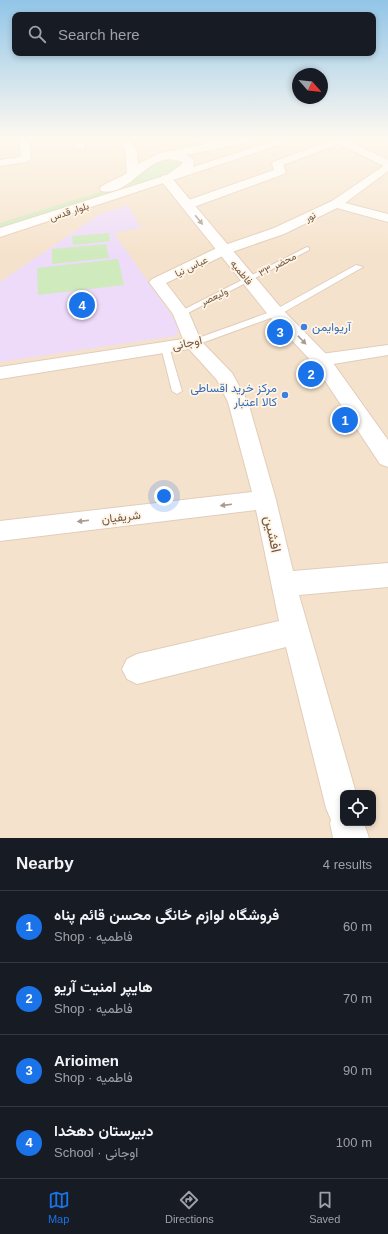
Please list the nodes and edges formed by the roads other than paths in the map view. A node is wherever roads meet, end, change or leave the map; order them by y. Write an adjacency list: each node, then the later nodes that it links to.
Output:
1 (130, 176): 10 (main road, بلوار قدس)
2 (171, 176): 6 (main road)
3 (175, 176): 6 (main road, بلوار قدس)
4 (270, 176): 8 (street)
5 (373, 176): 7 (street, نور)
6 (166, 179): 8 (main road, فاطمیه); 11 (main road, بلوار قدس)
7 (336, 204): 9 (street); 14 (street, نور)
8 (187, 205): 14 (main road, فاطمیه, one-way to 14)
9 (388, 218)
10 (0, 220)
11 (36, 221): 12 (main road, بلوار قدس); 13 (main road)
12 (0, 233)
13 (0, 236)
14 (224, 250): 17 (main road, فاطمیه); 18 (street, عباس نیا)
15 (307, 250): 17 (lane, محضر ۳۳)
16 (359, 268): 20 (lane, اوجانی)
17 (248, 279): 19 (lane, ولیعصر); 20 (main road, فاطمیه)
18 (157, 282): 19 (street, افشین)
19 (180, 313): 21 (street, افشین)
20 (276, 313): 21 (lane, اوجانی); 24 (main road, فاطمیه, one-way to 24)
21 (193, 343): 22 (street, اوجانی); 28 (street, افشین)
22 (165, 347): 25 (street, اوجانی); 26 (lane)
23 (388, 350): 24 (street)
24 (322, 360): 27 (main road, فاطمیه)
25 (0, 373)
26 (177, 391)
27 (388, 458)
28 (265, 500): 29 (street, شریفیان, one-way to 29); 31 (street, افشین)
29 (0, 531)
30 (388, 574): 31 (street)
31 (283, 584): 32 (street, افشین)
32 (296, 631): 33 (street); 34 (street, افشین)
33 (137, 669)
34 (340, 797)
35 (348, 826): 36 (street)
36 (351, 838)

